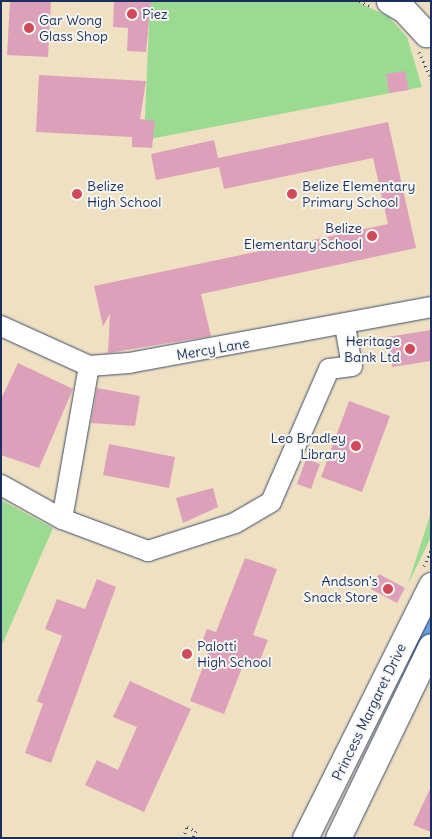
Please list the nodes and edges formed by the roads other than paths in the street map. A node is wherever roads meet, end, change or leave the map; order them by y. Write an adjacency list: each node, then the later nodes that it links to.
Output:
1 (389, 1): 3 (main road)
2 (409, 1): 3 (main road)
3 (429, 39)
4 (431, 307): 6 (street, Mercy Lane)
5 (1, 326): 7 (street, Mercy Lane)
6 (345, 326): 7 (street, Mercy Lane); 9 (street)
7 (89, 366): 9 (street)
8 (1, 485): 9 (street)
9 (62, 519)
10 (431, 585): 12 (main road, Princess Margaret Drive)
11 (431, 646): 13 (main road, Princess Margaret Drive)
12 (305, 838)
13 (338, 838)

